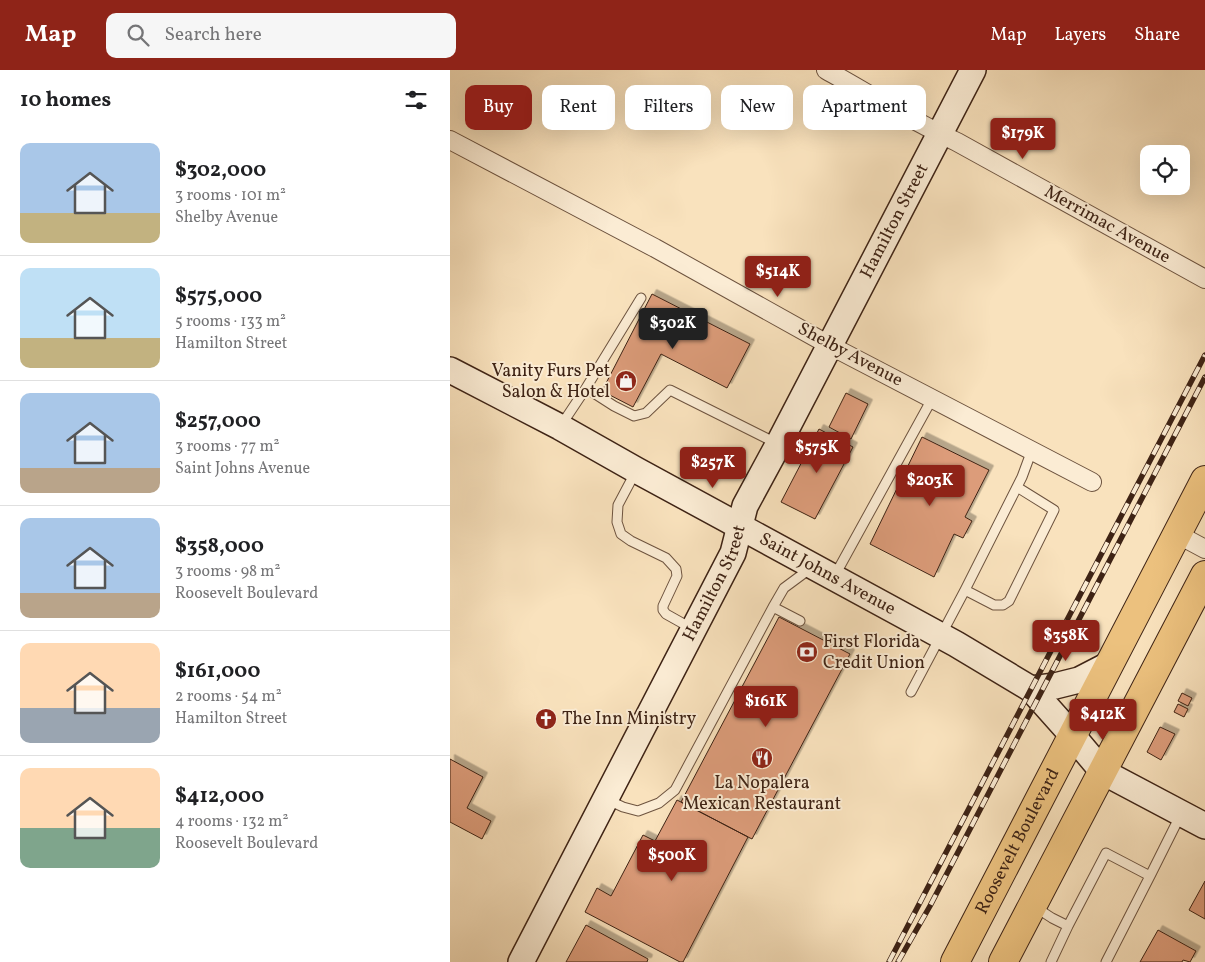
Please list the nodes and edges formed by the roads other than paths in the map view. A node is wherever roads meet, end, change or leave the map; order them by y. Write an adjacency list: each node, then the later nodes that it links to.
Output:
1 (826, 70): 3 (street, Merrimac Avenue)
2 (973, 70): 3 (street, Hamilton Street)
3 (940, 134): 5 (street, Merrimac Avenue); 7 (street, Hamilton Street)
4 (450, 140): 7 (street, Shelby Avenue)
5 (1205, 279)
6 (641, 298): 9 (lane)
7 (829, 345): 10 (street, Shelby Avenue); 12 (street, Hamilton Street)
8 (450, 370): 11 (street, Saint Johns Avenue)
9 (586, 388): 11 (lane); 12 (lane)
10 (932, 399): 13 (street, Shelby Avenue); 21 (lane)
11 (560, 427): 14 (street, Saint Johns Avenue)
12 (778, 445): 18 (street, Hamilton Street)
13 (1032, 450): 16 (street, Shelby Avenue); 17 (lane)
14 (636, 470): 18 (street, Saint Johns Avenue); 26 (lane)
15 (1205, 480): 19 (highway, Roosevelt Boulevard)
16 (1092, 482)
17 (1017, 487): 23 (lane); 23 (lane)
18 (740, 527): 21 (street, Saint Johns Avenue); 26 (street, Hamilton Street)
19 (1177, 534): 20 (street); 28 (highway, Roosevelt Boulevard)
20 (1205, 549)
21 (824, 572): 24 (lane); 27 (street, Saint Johns Avenue)
22 (1205, 575): 32 (highway)
23 (965, 590): 27 (lane)
24 (773, 607): 25 (lane); 33 (lane)
25 (800, 621)
26 (693, 630): 33 (street, Hamilton Street)
27 (941, 635): 29 (street, Saint Johns Avenue); 30 (lane)
28 (1110, 664): 29 (street); 31 (highway, Roosevelt Boulevard)
29 (1031, 689): 31 (street, Saint Johns Avenue)
30 (911, 692)
31 (1072, 735): 32 (street, Saint Johns Avenue); 40 (highway, Roosevelt Boulevard)
32 (1102, 772): 34 (street, Saint Johns Avenue); 37 (highway)
33 (606, 799): 39 (street, Hamilton Street)
34 (1182, 814): 35 (street, Saint Johns Avenue); 36 (lane)
35 (1205, 826)
36 (1150, 876): 38 (lane); 43 (lane)
37 (1033, 906): 38 (lane); 41 (highway)
38 (1068, 926): 42 (lane)
39 (521, 962)
40 (955, 962)
41 (1004, 962)
42 (1051, 962)
43 (1106, 962)

